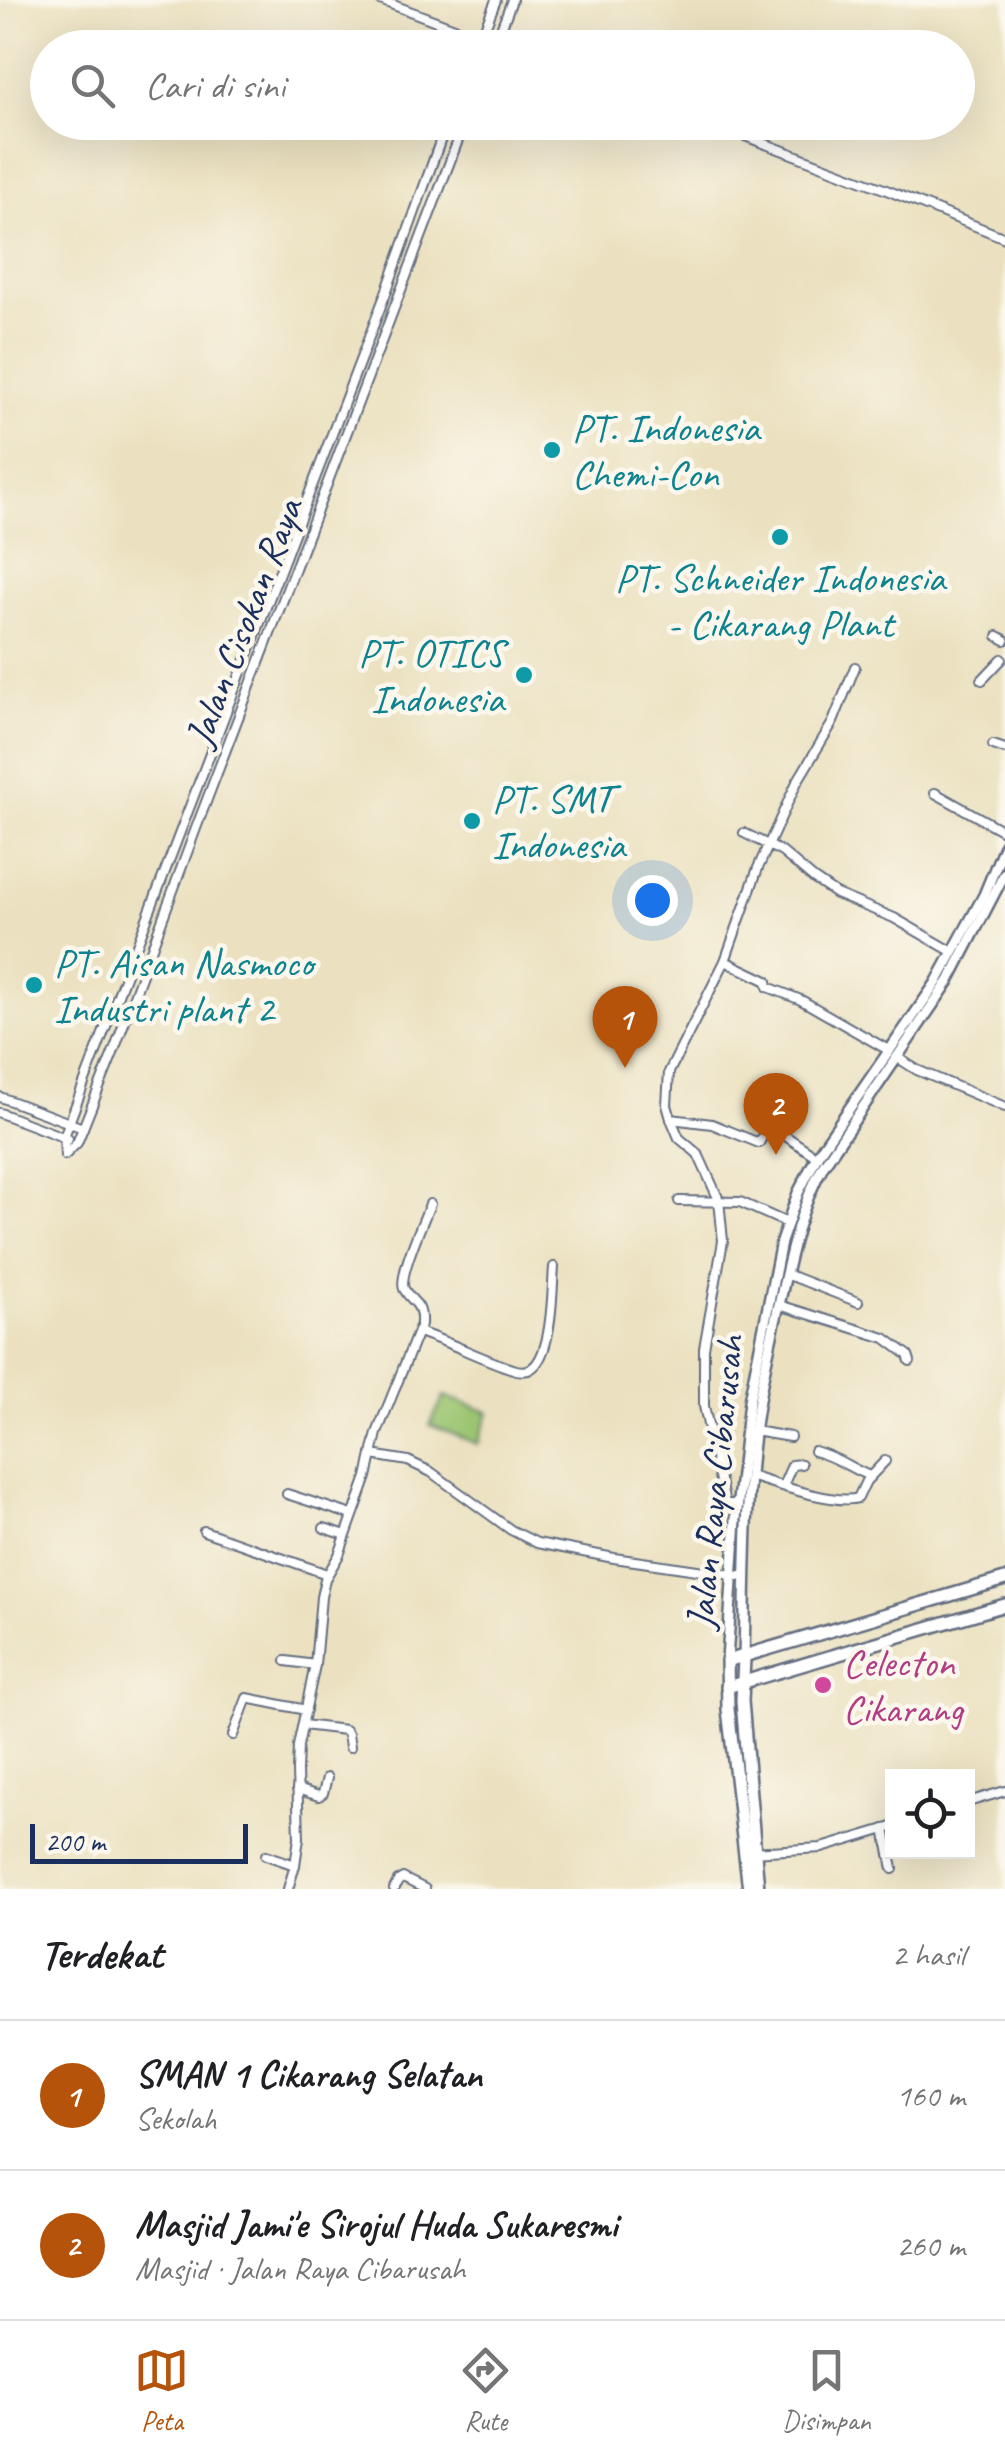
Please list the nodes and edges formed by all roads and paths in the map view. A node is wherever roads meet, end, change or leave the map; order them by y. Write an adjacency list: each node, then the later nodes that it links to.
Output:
1 (380, 0): 4 (street)
2 (496, 0): 5 (street)
3 (512, 0): 6 (street)
4 (449, 30)
5 (484, 30)
6 (500, 30)
7 (441, 140): 29 (street, Jalan Cisokan Raya)
8 (458, 140): 30 (street, Jalan Cisokan Raya)
9 (755, 140): 10 (street)
10 (1005, 238)
11 (1004, 658): 13 (street)
12 (855, 667): 19 (street)
13 (982, 680)
14 (993, 745): 15 (street)
15 (1005, 749)
16 (935, 794): 18 (street)
17 (744, 832): 19 (street)
18 (1005, 832)
19 (769, 844): 22 (street); 23 (street)
20 (1005, 844): 22 (street, Jalan Raya Cibarusah)
21 (1004, 877): 24 (street, Jalan Raya Cibarusah)
22 (953, 952): 24 (street, Jalan Raya Cibarusah)
23 (724, 961): 24 (street); 28 (street)
24 (894, 1054): 26 (street); 33 (street, Jalan Raya Cibarusah); 34 (street, Jalan Raya Cibarusah)
25 (0, 1097): 29 (street)
26 (1005, 1107)
27 (0, 1113): 31 (street)
28 (670, 1119): 33 (street); 35 (street)
29 (68, 1123): 30 (street); 31 (street, Jalan Cisokan Raya)
30 (83, 1128): 32 (street, Jalan Cisokan Raya)
31 (64, 1138): 32 (street); 32 (street)
32 (77, 1143)
33 (816, 1157): 34 (street, Jalan Raya Cibarusah)
34 (814, 1172): 38 (street, Jalan Raya Cibarusah)
35 (719, 1200): 36 (street); 38 (street); 55 (street)
36 (678, 1201)
37 (430, 1204): 43 (street)
38 (793, 1217): 40 (street, Jalan Raya Cibarusah); 55 (street, Jalan Raya Cibarusah)
39 (554, 1267): 43 (street)
40 (786, 1274): 41 (street); 42 (street, Jalan Raya Cibarusah)
41 (858, 1302)
42 (779, 1305): 44 (street); 45 (street, Jalan Raya Cibarusah)
43 (418, 1332): 48 (street)
44 (910, 1361)
45 (754, 1431): 46 (street); 51 (street, Jalan Raya Cibarusah)
46 (790, 1438)
47 (814, 1451): 52 (street)
48 (372, 1455): 56 (street); 61 (street)
49 (884, 1460): 52 (street)
50 (801, 1464): 53 (street)
51 (750, 1476): 53 (street); 62 (street, Jalan Raya Cibarusah)
52 (870, 1476): 53 (street)
53 (783, 1486)
54 (288, 1494): 56 (street)
55 (738, 1504): 61 (street, Jalan Raya Cibarusah)
56 (352, 1515): 59 (street)
57 (324, 1528): 59 (street)
58 (204, 1531): 60 (street)
59 (346, 1535): 60 (street)
60 (327, 1574): 68 (street)
61 (733, 1574): 62 (street); 67 (street, Jalan Raya Cibarusah)
62 (746, 1577): 65 (street, Jalan Raya Cibarusah)
63 (1005, 1580): 65 (main road)
64 (1005, 1606): 69 (main road)
65 (744, 1658): 67 (main road); 69 (main road, Jalan Raya Cibarusah)
66 (286, 1661): 68 (street)
67 (728, 1661): 70 (main road, Jalan Raya Cibarusah)
68 (315, 1666): 71 (street)
69 (742, 1683): 70 (main road); 80 (main road, Jalan Raya Cibarusah)
70 (726, 1687): 80 (main road, Jalan Raya Cibarusah)
71 (306, 1710): 72 (street); 73 (street)
72 (303, 1725): 74 (street); 76 (street)
73 (233, 1735)
74 (350, 1748)
75 (327, 1778): 76 (street)
76 (297, 1789): 83 (street)
77 (1005, 1791): 78 (street)
78 (975, 1800)
79 (885, 1829): 80 (street)
80 (750, 1852): 88 (main road, Jalan Raya Cibarusah); 89 (main road, Jalan Raya Cibarusah)
81 (266, 1855): 83 (street)
82 (892, 1859): 84 (street)
83 (295, 1865): 85 (street)
84 (893, 1868)
85 (292, 1888)
86 (394, 1889): 87 (street)
87 (425, 1889)
88 (749, 1889)
89 (758, 1889)

